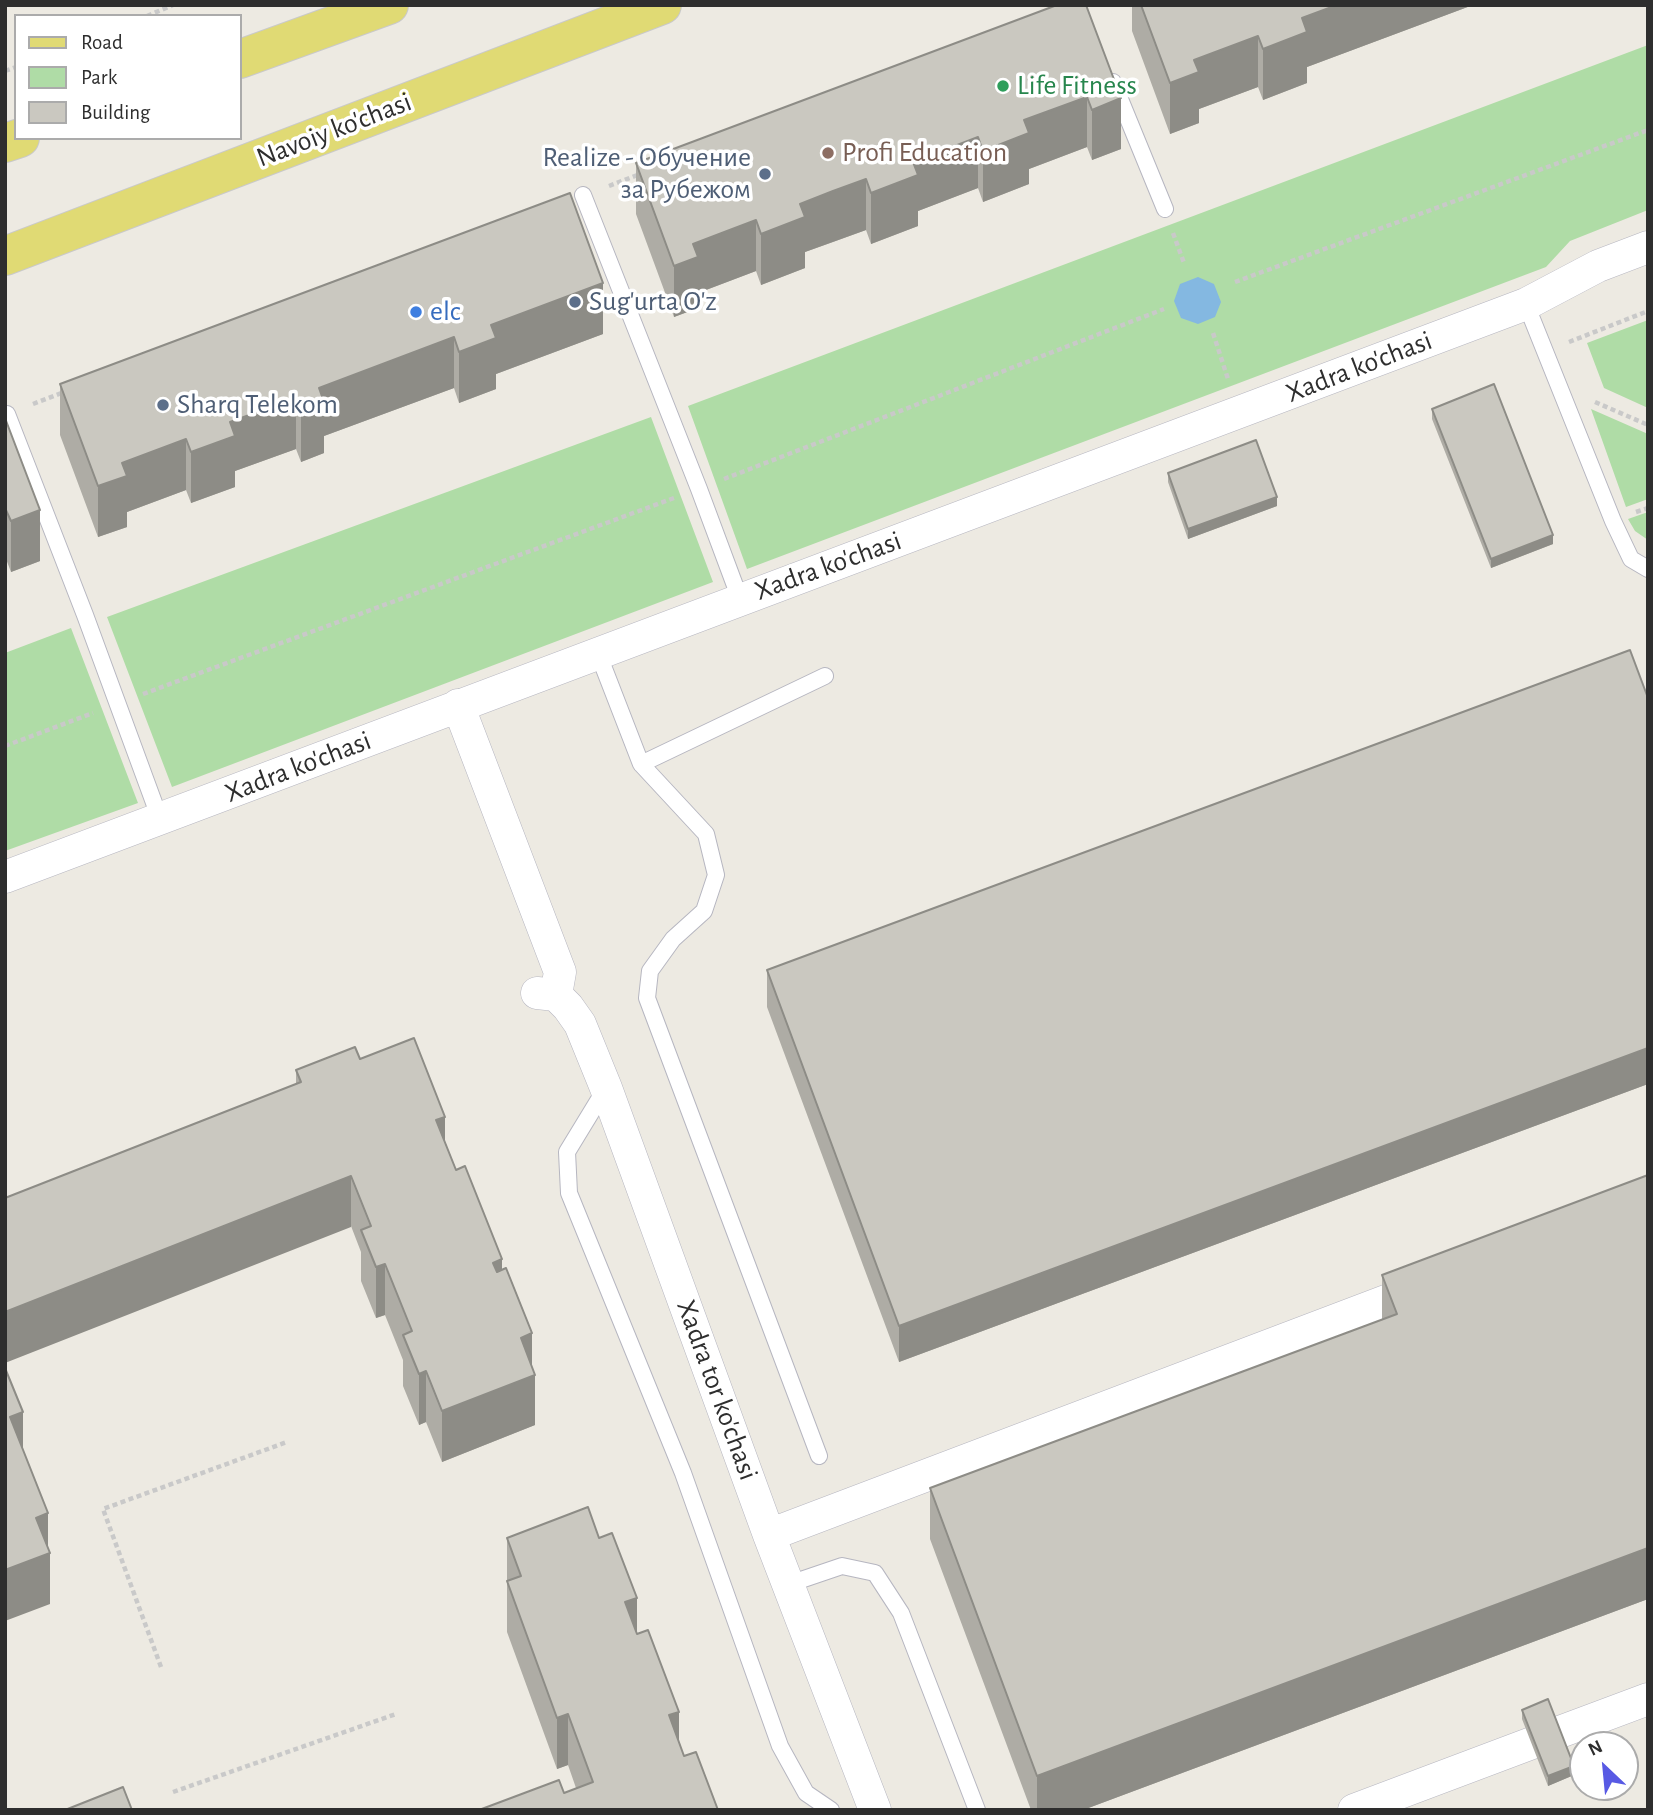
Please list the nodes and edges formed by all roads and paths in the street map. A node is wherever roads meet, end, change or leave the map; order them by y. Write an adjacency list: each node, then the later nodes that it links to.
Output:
1 (173, 5): 4 (path)
2 (389, 5): 5 (main road)
3 (662, 5): 12 (main road, Navoiy ko'chasi)
4 (152, 14)
5 (242, 58)
6 (1108, 69): 10 (lane)
7 (1648, 130): 13 (path)
8 (647, 171): 9 (path)
9 (583, 195): 24 (lane)
10 (1165, 209)
11 (1648, 247): 14 (street, Xadra ko'chasi)
12 (5, 256)
13 (1235, 282)
14 (1526, 304): 18 (lane); 21 (street, Xadra ko'chasi)
15 (1164, 309): 24 (path)
16 (1648, 311): 18 (path)
17 (1213, 333): 21 (path)
18 (1545, 351): 19 (lane)
19 (1559, 386): 23 (path); 25 (lane)
20 (72, 389): 22 (path)
21 (1239, 412): 26 (street, Xadra ko'chasi)
22 (7, 414): 29 (lane)
23 (1648, 425)
24 (699, 489): 26 (lane); 29 (path)
25 (1648, 569)
26 (740, 599): 27 (street, Xadra ko'chasi)
27 (598, 653): 30 (street, Xadra ko'chasi); 32 (lane)
28 (825, 676): 32 (lane)
29 (117, 704): 31 (path); 33 (lane)
30 (458, 705): 33 (street, Xadra ko'chasi); 35 (street, Xadra tor ko'chasi)
31 (5, 746)
32 (641, 764): 38 (lane)
33 (160, 819): 34 (street, Xadra ko'chasi)
34 (5, 877)
35 (606, 1088): 39 (street, Xadra tor ko'chasi); 46 (lane)
36 (1452, 1276): 39 (street)
37 (287, 1442): 41 (path)
38 (819, 1456)
39 (769, 1535): 40 (street, Xadra tor ko'chasi)
40 (789, 1584): 47 (street, Xadra tor ko'chasi); 48 (lane)
41 (161, 1667)
42 (1648, 1699): 45 (street)
43 (396, 1714): 44 (path)
44 (173, 1792)
45 (1400, 1801): 49 (street)
46 (831, 1810)
47 (874, 1810)
48 (977, 1810)
49 (1354, 1810)

